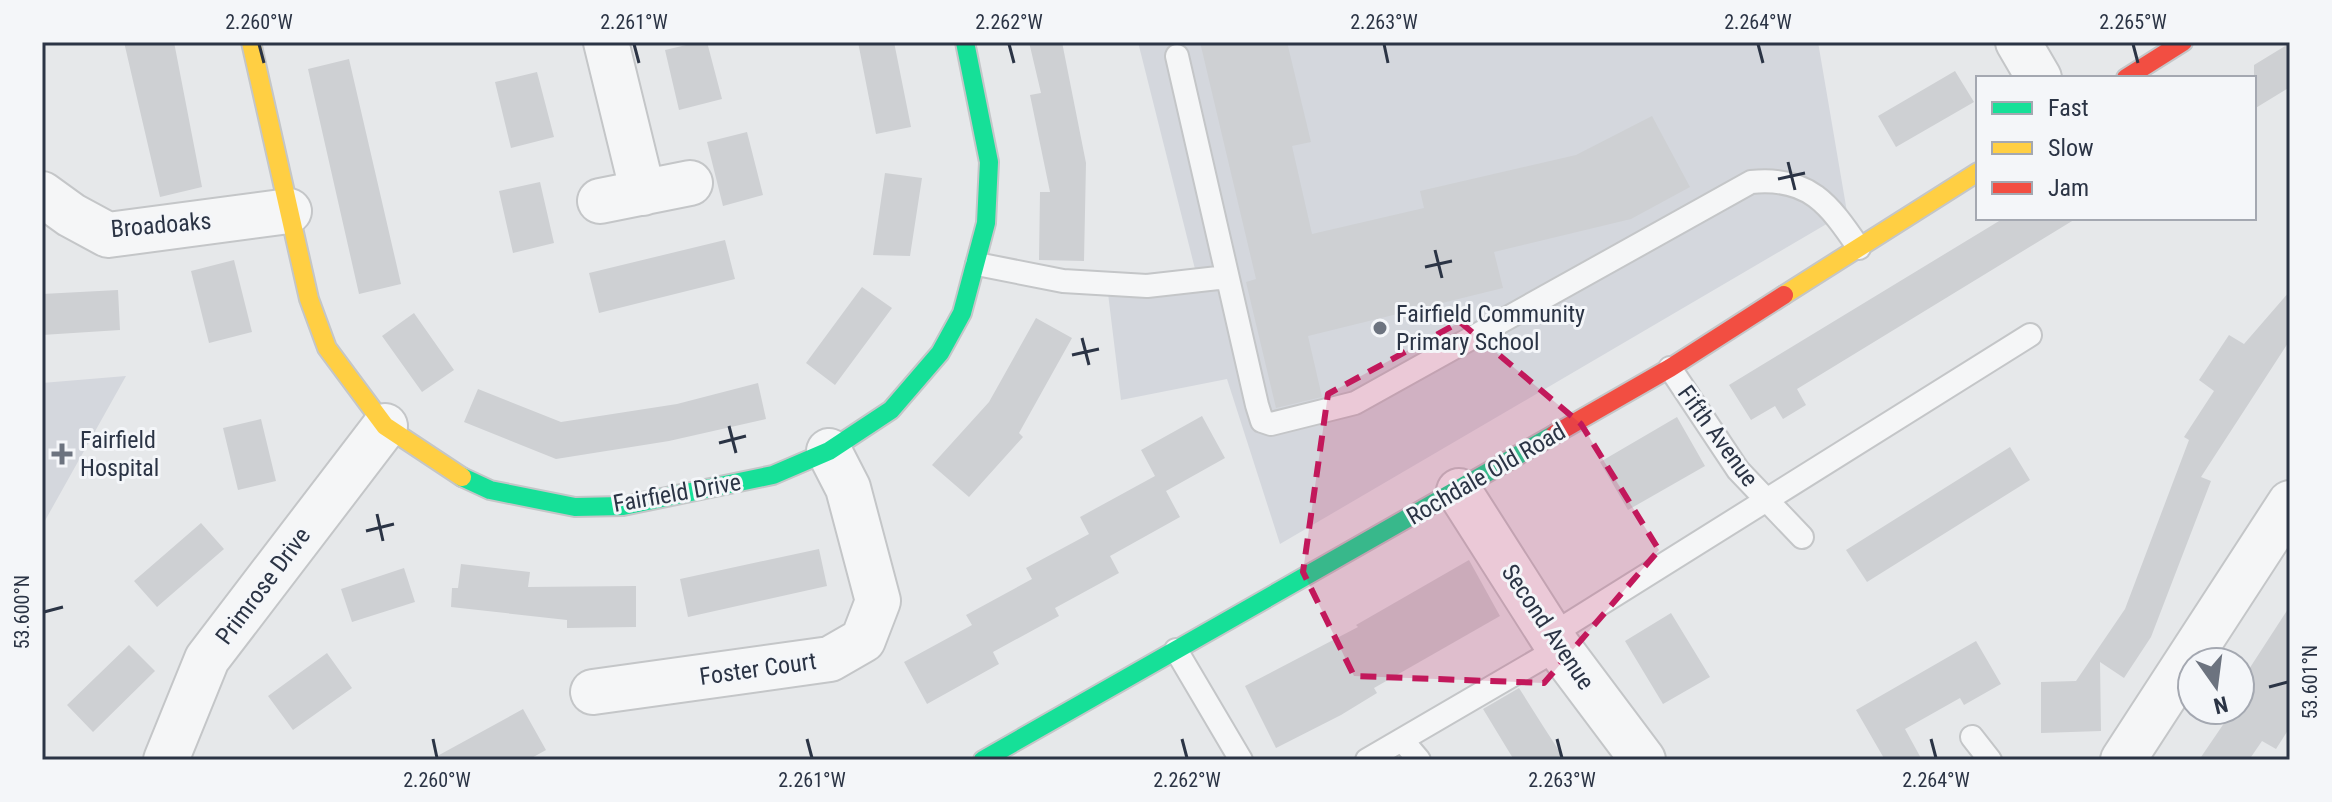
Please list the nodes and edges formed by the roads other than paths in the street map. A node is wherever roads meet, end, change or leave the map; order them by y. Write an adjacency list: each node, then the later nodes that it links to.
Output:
1 (251, 42): 14 (street, Fairfield Drive)
2 (606, 42): 11 (street)
3 (965, 42): 16 (street, Fairfield Drive)
4 (2018, 42): 7 (street)
5 (2183, 42): 8 (street)
6 (1177, 56): 17 (lane)
7 (2038, 76)
8 (2129, 76)
9 (1976, 173): 15 (street, Rochdale Old Road)
10 (690, 183): 11 (street)
11 (643, 193): 13 (street)
12 (42, 194): 14 (street, Broadoaks)
13 (600, 201)
14 (289, 211): 20 (street, Fairfield Drive)
15 (1859, 248): 17 (lane); 19 (street, Rochdale Old Road)
16 (977, 264): 17 (lane); 21 (street, Fairfield Drive)
17 (1227, 277)
18 (2030, 335): 23 (lane)
19 (1670, 368): 22 (street, Rochdale Old Road); 23 (lane, Fifth Avenue)
20 (385, 426): 21 (street, Fairfield Drive); 31 (street, Primrose Drive)
21 (829, 451): 28 (street, Foster Court)
22 (1459, 491): 26 (street, Second Avenue); 27 (street, Rochdale Old Road)
23 (1767, 502): 25 (lane, Fifth Avenue); 26 (lane)
24 (2290, 503): 38 (street)
25 (1802, 537)
26 (1555, 642): 30 (lane); 36 (street, Second Avenue)
27 (1176, 650): 32 (street, Rochdale Old Road); 33 (lane)
28 (593, 692)
29 (1972, 737): 37 (lane)
30 (1402, 740): 34 (lane); 35 (lane)
31 (166, 760)
32 (983, 760)
33 (1241, 760)
34 (1367, 760)
35 (1419, 760)
36 (1643, 760)
37 (1990, 760)
38 (2123, 760)

